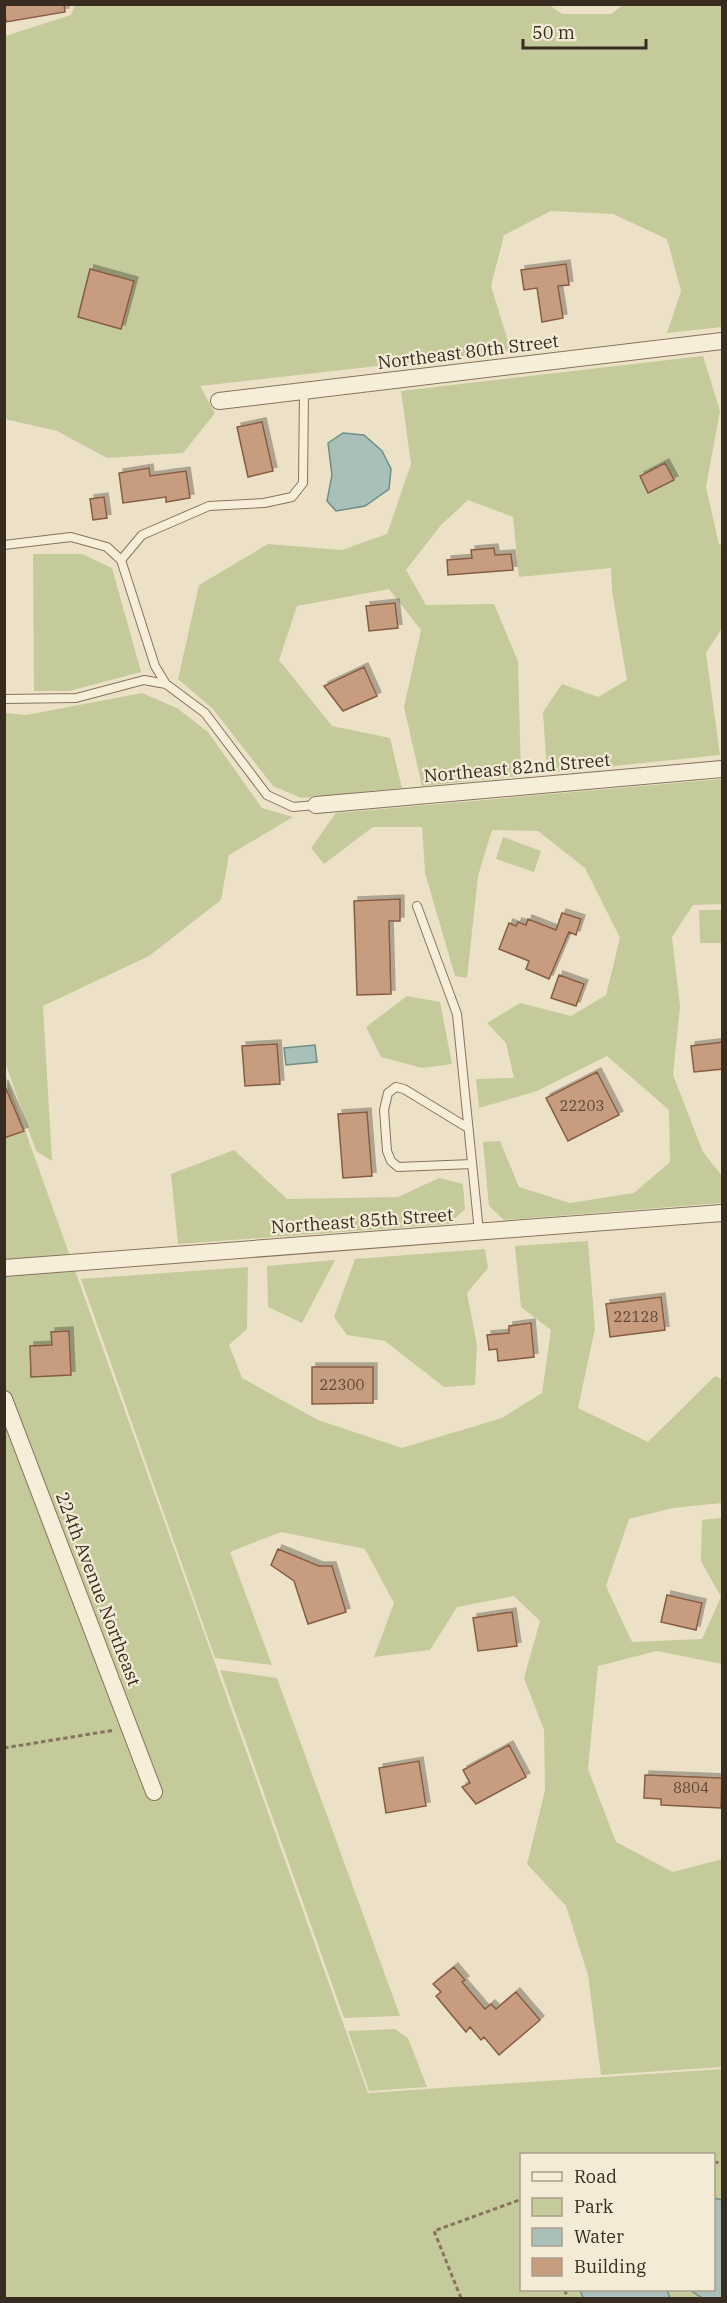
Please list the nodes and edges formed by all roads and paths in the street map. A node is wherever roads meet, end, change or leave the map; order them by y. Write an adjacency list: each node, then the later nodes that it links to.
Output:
1 (723, 341): 2 (street, Northeast 80th Street)
2 (304, 391): 3 (street, Northeast 80th Street); 5 (lane)
3 (219, 401)
4 (4, 545): 5 (lane)
5 (121, 560): 6 (lane)
6 (166, 684): 7 (lane); 9 (lane)
7 (4, 699)
8 (723, 768): 9 (street, Northeast 82nd Street)
9 (316, 805)
10 (417, 906): 11 (lane)
11 (468, 1128): 12 (lane); 12 (lane)
12 (472, 1164): 14 (lane)
13 (723, 1214): 14 (street, Northeast 85th Street)
14 (478, 1232): 15 (street, Northeast 85th Street)
15 (4, 1268)
16 (4, 1400): 17 (street, 224th Avenue Northeast)
17 (129, 1727): 18 (path); 19 (street, 224th Avenue Northeast)
18 (4, 1748)
19 (154, 1792)
20 (520, 2200): 21 (path)
21 (461, 2298)

